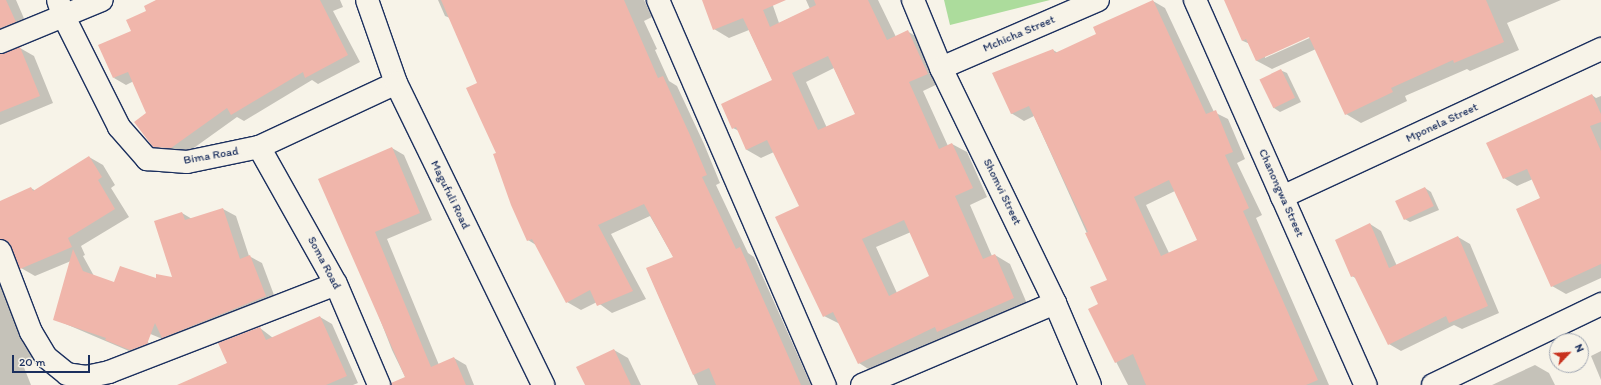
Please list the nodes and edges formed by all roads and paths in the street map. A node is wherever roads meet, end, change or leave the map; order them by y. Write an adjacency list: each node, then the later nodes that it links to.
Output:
1 (102, 0): 7 (street)
2 (367, 0): 11 (street, Magufuli Road)
3 (658, 0): 20 (street)
4 (913, 0): 10 (street, Shomvi Street)
5 (1098, 0): 10 (street, Mchicha Street)
6 (1195, 0): 13 (street, Chanongwa Street)
7 (61, 8): 8 (street); 12 (street, Bima Road)
8 (0, 42)
9 (1601, 49): 13 (street, Mponela Street)
10 (941, 68): 16 (street, Shomvi Street)
11 (396, 83): 12 (street, Bima Road); 19 (street, Magufuli Road)
12 (259, 147): 15 (street, Soma Road)
13 (1282, 197): 23 (street, Chanongwa Street)
14 (0, 251): 15 (street)
15 (336, 284): 18 (street, Soma Road)
16 (1055, 303): 21 (street); 22 (street, Shomvi Street)
17 (1601, 304): 24 (street)
18 (379, 385)
19 (543, 385)
20 (825, 385)
21 (862, 385)
22 (1090, 385)
23 (1366, 385)
24 (1433, 385)

